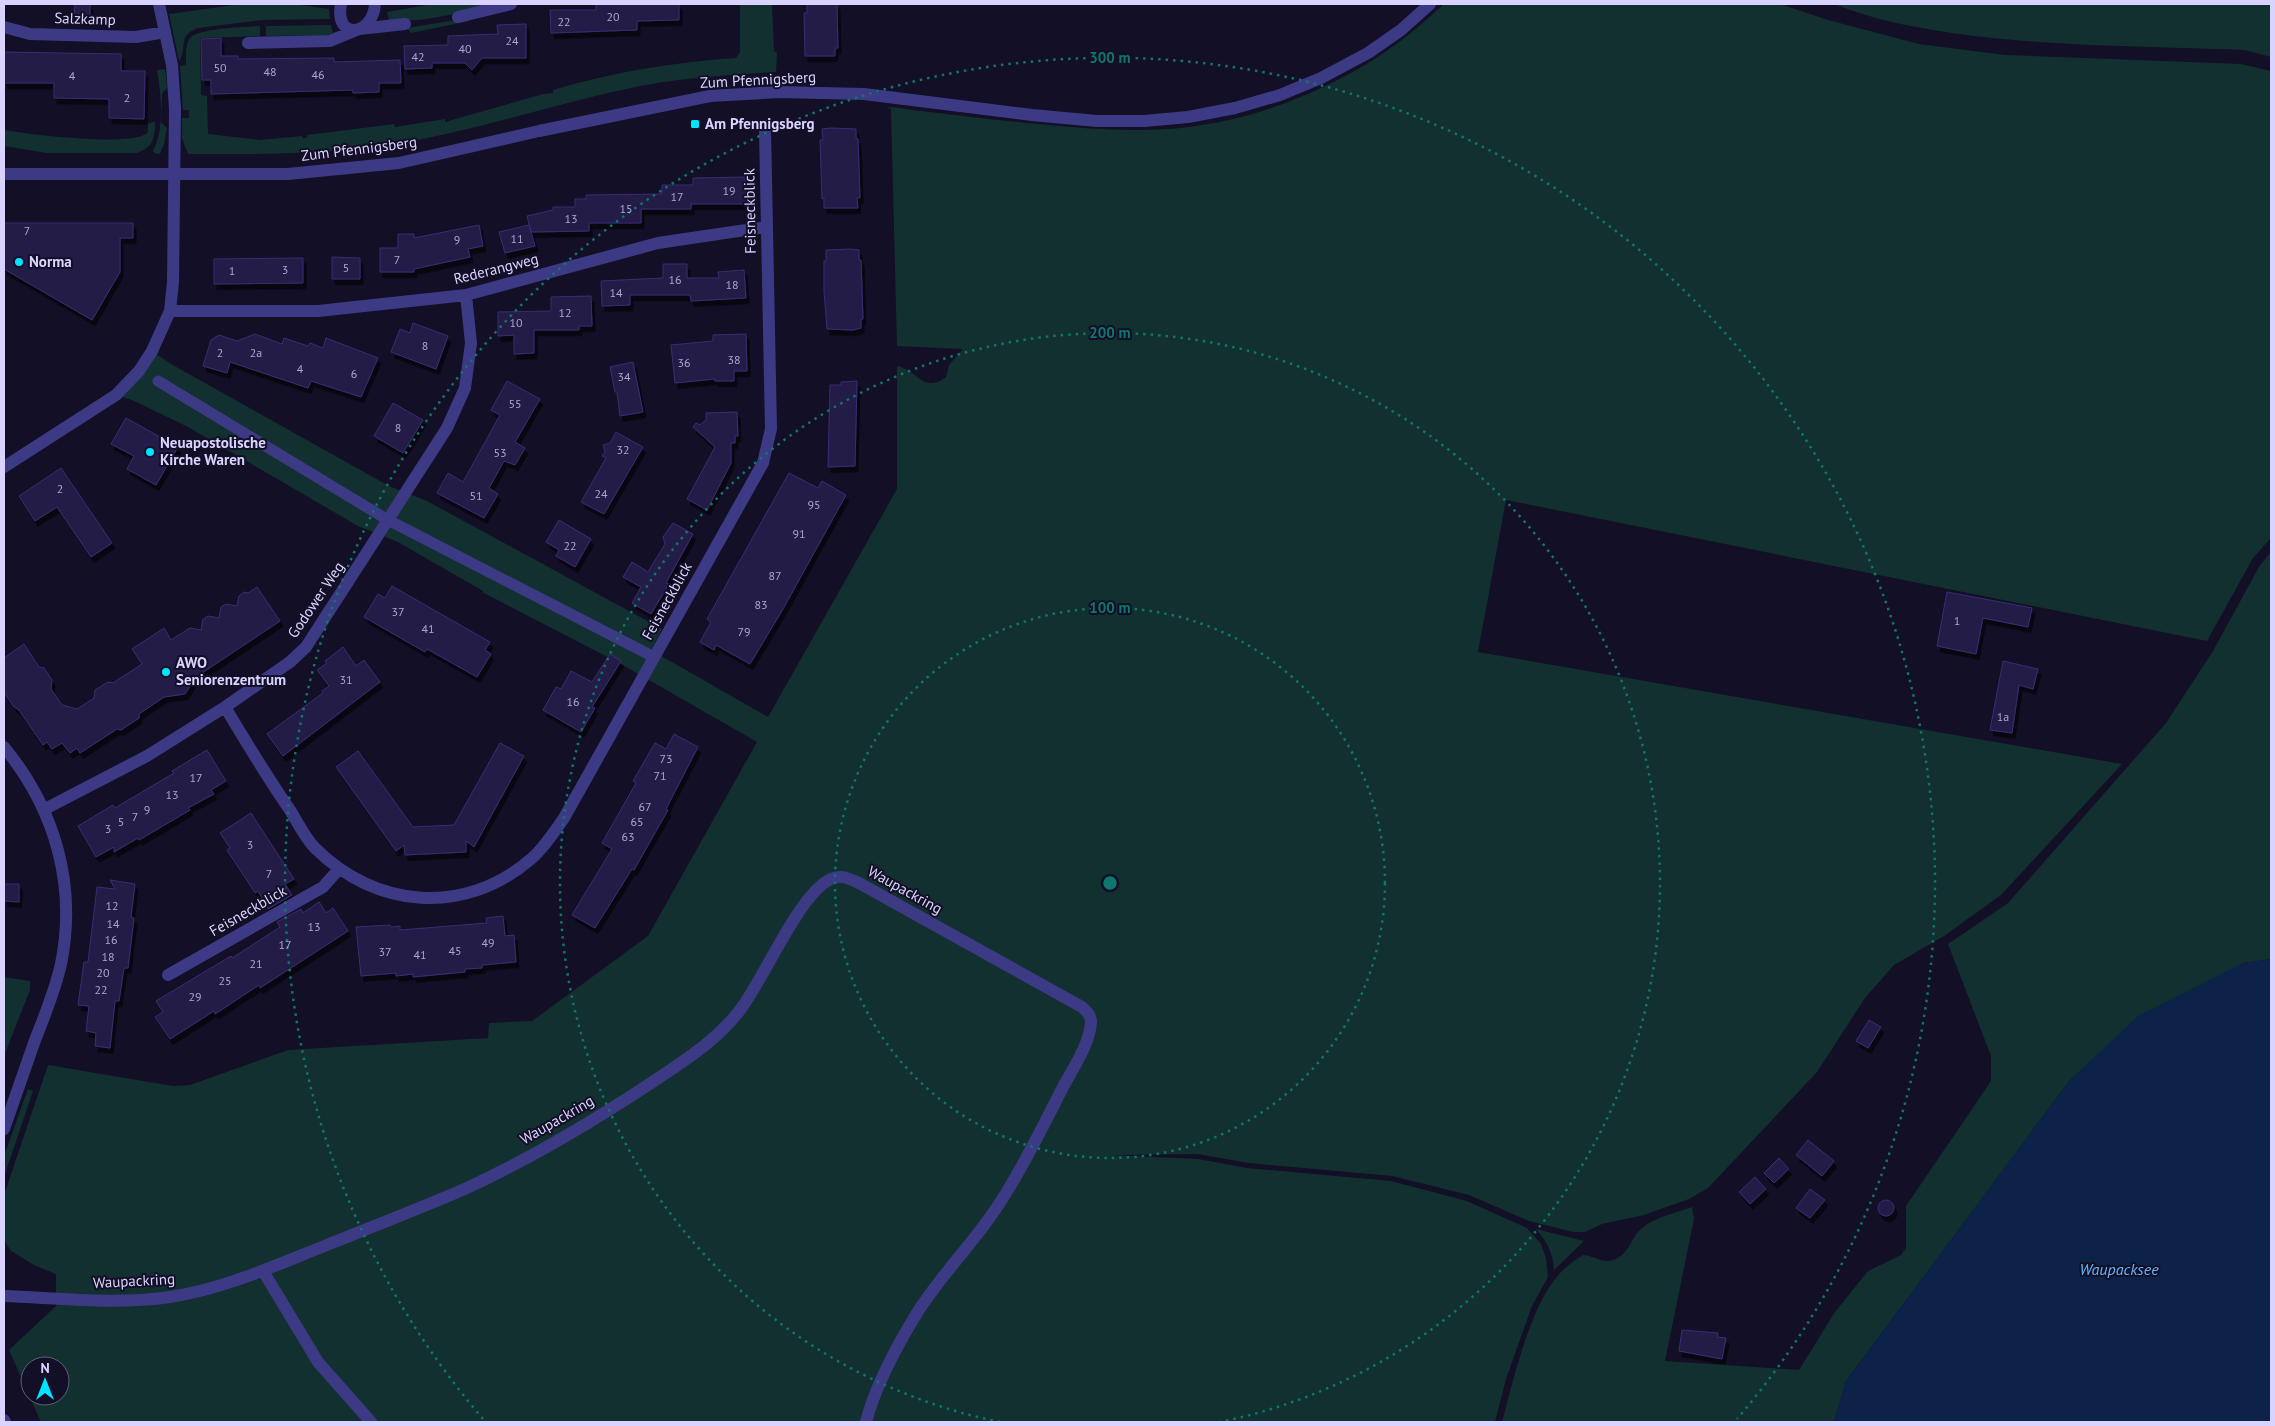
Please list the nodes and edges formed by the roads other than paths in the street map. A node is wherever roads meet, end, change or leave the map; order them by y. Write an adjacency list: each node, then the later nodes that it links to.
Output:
1 (159, 4): 10 (street)
2 (341, 4): 9 (street)
3 (374, 4): 9 (street)
4 (511, 4): 6 (street)
5 (1430, 4): 14 (street, Zum Pfennigsberg)
6 (458, 16)
7 (405, 24): 9 (street)
8 (4, 27): 10 (street, Salzkamp)
9 (359, 29): 11 (street)
10 (165, 32): 14 (street)
11 (248, 43)
12 (765, 130): 15 (street, Feisneckblick)
13 (4, 174): 14 (street, Zum Pfennigsberg)
14 (173, 174): 17 (street)
15 (766, 228): 16 (street, Rederangweg); 21 (street, Feisneckblick)
16 (466, 295): 17 (street, Rederangweg); 20 (street, Godower Weg)
17 (170, 311): 19 (street)
18 (158, 382): 20 (street)
19 (4, 467)
20 (388, 520): 21 (street); 22 (street, Godower Weg)
21 (654, 657): 25 (street, Feisneckblick)
22 (224, 708): 24 (street, Godower Weg); 25 (street, Feisneckblick)
23 (4, 747): 24 (street)
24 (45, 808): 27 (street)
25 (339, 870): 26 (street, Feisneckblick)
26 (168, 975)
27 (4, 1129)
28 (263, 1271): 29 (street, Waupackring); 30 (street); 31 (street, Waupackring)
29 (4, 1296)
30 (371, 1422)
31 (866, 1422)

